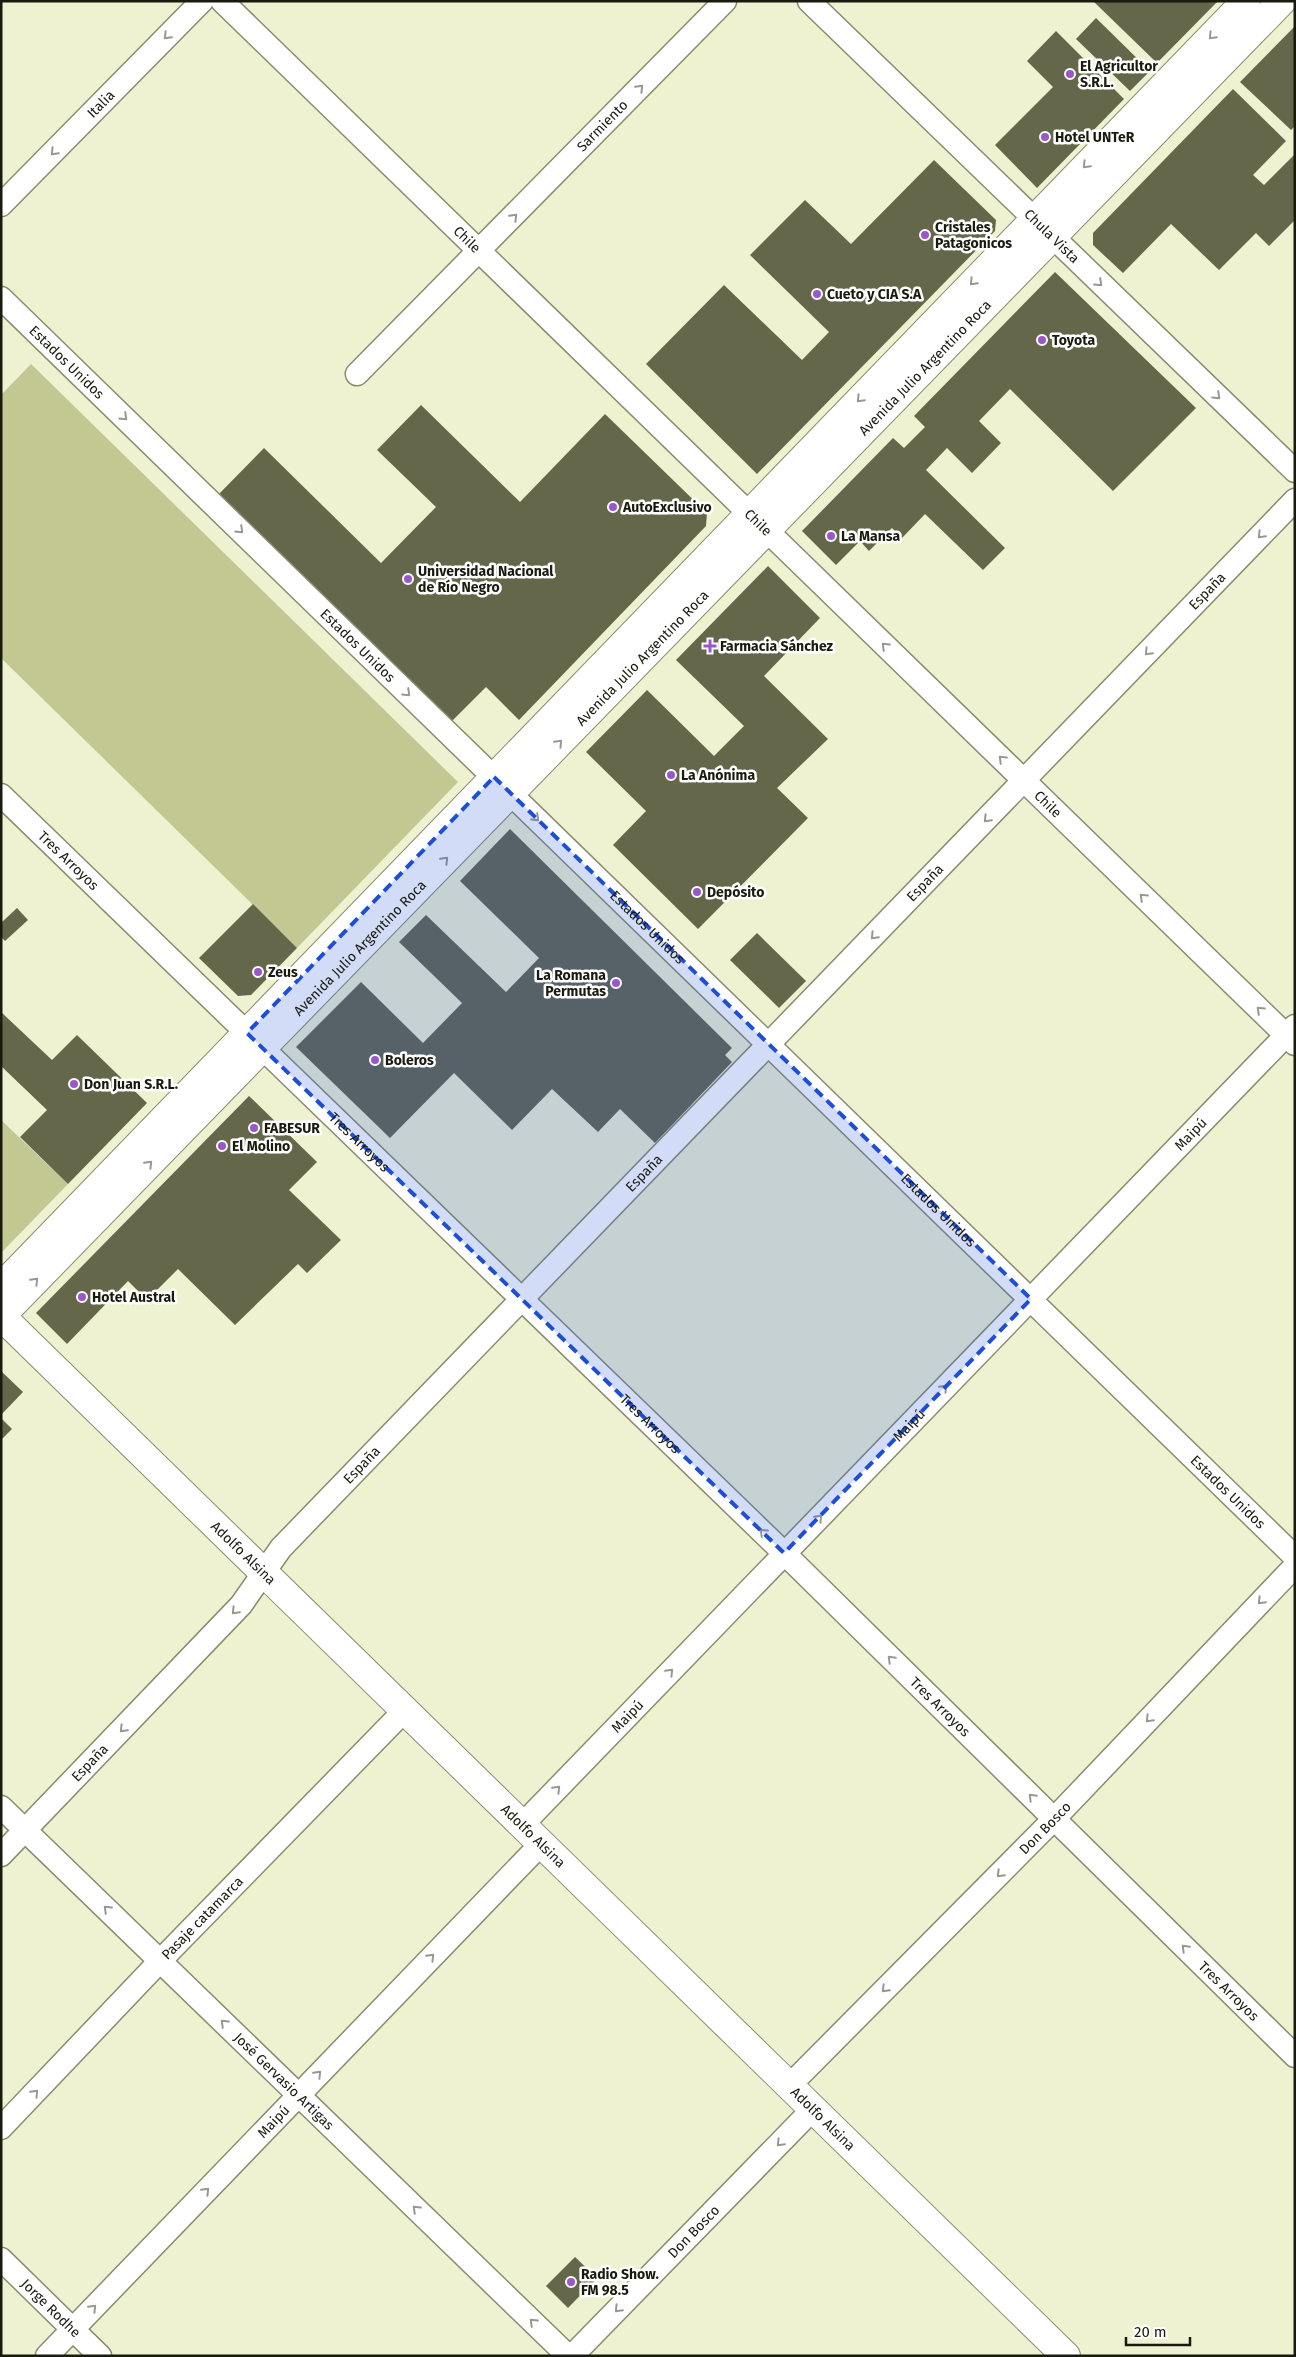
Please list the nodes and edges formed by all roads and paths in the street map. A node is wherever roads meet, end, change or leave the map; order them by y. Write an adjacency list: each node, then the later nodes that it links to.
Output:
1 (202, 1): 7 (street, Italia, one-way to 7)
2 (222, 1): 9 (street, Chile)
3 (725, 1): 9 (street, Sarmiento, one-way to 3)
4 (809, 1): 8 (street, Chula Vista)
5 (1246, 1): 8 (main road, Avenida Julio Argentino Roca, one-way to 8)
6 (1282, 1): 8 (main road, Avenida Julio Argentino Roca)
7 (1, 205)
8 (1043, 228): 12 (street, Chula Vista, one-way to 12); 14 (main road, Avenida Julio Argentino Roca)
9 (480, 252): 11 (street, Sarmiento); 14 (street, Chile)
10 (1, 298): 16 (street, Estados Unidos, one-way to 16)
11 (358, 374)
12 (1295, 471)
13 (1291, 512): 15 (street, España, one-way to 15)
14 (758, 522): 15 (street, Chile, one-way to 14); 16 (main road, Avenida Julio Argentino Roca)
15 (1024, 781): 18 (street, Chile, one-way to 15); 20 (street, España, one-way to 20)
16 (502, 785): 19 (main road, Avenida Julio Argentino Roca); 20 (street, Estados Unidos, one-way to 20)
17 (1, 795): 19 (street, Tres Arroyos)
18 (1292, 1035): 22 (street, Maipú)
19 (255, 1040): 21 (main road, Avenida Julio Argentino Roca); 23 (street, Tres Arroyos); 24 (main road, Avenida Julio Argentino Roca, one-way to 19)
20 (769, 1045): 22 (street, Estados Unidos); 23 (street, España)
21 (1, 1286)
22 (1031, 1299): 25 (street, Maipú, one-way to 22); 26 (street, Estados Unidos)
23 (522, 1300): 25 (street, Tres Arroyos, one-way to 23); 28 (street, España)
24 (1, 1316): 28 (main road, Adolfo Alsina)
25 (784, 1553): 31 (street, Tres Arroyos, one-way to 25); 32 (street, Maipú, one-way to 25)
26 (1295, 1556)
27 (1295, 1566): 31 (street, Don Bosco, one-way to 31)
28 (264, 1572): 29 (main road, Adolfo Alsina); 33 (street, España, one-way to 33)
29 (405, 1710): 32 (main road, Adolfo Alsina); 36 (street, Pasaje catamarca)
30 (1, 1806): 33 (street, José Gervasio Artigas)
31 (1054, 1819): 37 (street, Tres Arroyos, one-way to 31); 38 (street, Don Bosco, one-way to 38)
32 (523, 1824): 34 (main road, Adolfo Alsina)
33 (26, 1830): 35 (street, España); 36 (street, José Gervasio Artigas, one-way to 33)
34 (542, 1843): 38 (main road, Adolfo Alsina); 39 (street, Maipú, one-way to 34)
35 (1, 1855)
36 (160, 1961): 39 (street, José Gervasio Artigas, one-way to 36); 41 (street, Pasaje catamarca, one-way to 36)
37 (1295, 2056)
38 (790, 2085): 40 (main road, Adolfo Alsina)
39 (298, 2094): 43 (street, Maipú, one-way to 39); 46 (street, José Gervasio Artigas, one-way to 39)
40 (814, 2108): 47 (street, Don Bosco, one-way to 47); 48 (main road, Adolfo Alsina)
41 (1, 2128)
42 (1, 2259): 43 (street, Jorge Rodhe)
43 (73, 2329): 44 (street, Maipú); 45 (street, Jorge Rodhe)
44 (47, 2356)
45 (100, 2356)
46 (568, 2356)
47 (572, 2356)
48 (1066, 2356)

